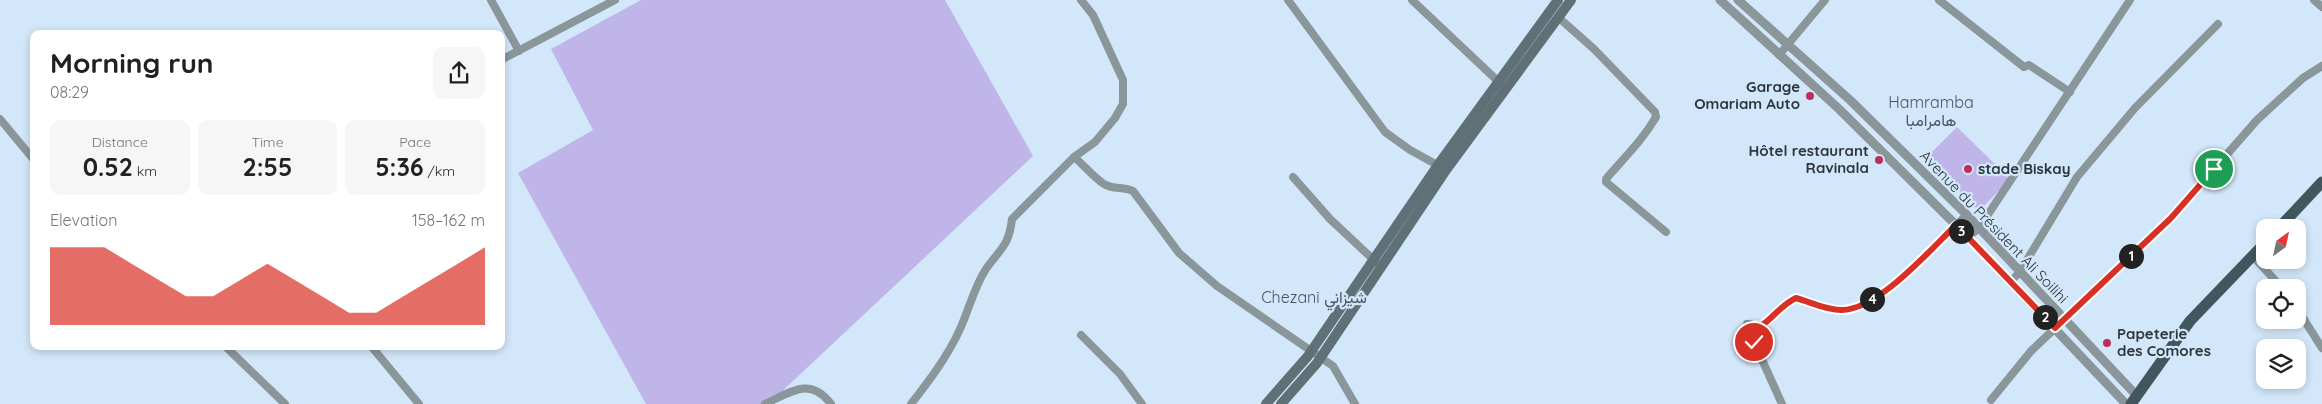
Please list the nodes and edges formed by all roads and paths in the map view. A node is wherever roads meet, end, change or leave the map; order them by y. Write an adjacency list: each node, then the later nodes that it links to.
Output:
1 (491, 0): 18 (street)
2 (615, 0): 18 (street)
3 (1081, 0): 26 (street)
4 (1288, 0): 27 (street)
5 (1412, 0): 22 (street)
6 (1558, 0): 22 (main road)
7 (1571, 0): 15 (main road)
8 (1720, 0): 19 (street, Avenue du Président Ali Soilihi)
9 (1738, 0): 17 (street, Avenue du Président Ali Soilihi)
10 (1825, 0): 17 (street)
11 (1939, 0): 23 (street)
12 (2130, 0): 23 (street)
13 (2314, 0): 14 (street)
14 (2322, 7)
15 (1558, 17): 22 (main road); 34 (street)
16 (2218, 24): 39 (street)
17 (1788, 44): 19 (street); 30 (street, Avenue du Président Ali Soilihi)
18 (518, 51): 20 (street)
19 (1779, 55): 32 (street, Avenue du Président Ali Soilihi)
20 (505, 58)
21 (2322, 66): 42 (street)
22 (1501, 84): 27 (main road)
23 (2070, 92): 33 (street)
24 (0, 119): 25 (street)
25 (30, 155)
26 (1074, 157): 49 (street); 56 (street)
27 (1442, 168): 38 (main road)
28 (1293, 177): 38 (street)
29 (2322, 182): 31 (main road)
30 (1967, 215): 32 (street); 33 (street, Avenue du Président Ali Soilihi)
31 (2287, 219)
32 (1956, 225): 35 (street, Avenue du Président Ali Soilihi); 61 (street)
33 (1979, 228): 35 (street); 39 (street, Avenue du Président Ali Soilihi)
34 (1666, 232)
35 (1968, 237): 41 (street, Avenue du Président Ali Soilihi)
36 (2256, 253): 37 (main road)
37 (2253, 256): 40 (street); 51 (main road)
38 (1377, 262): 49 (main road)
39 (2019, 272): 41 (street); 42 (street, Avenue du Président Ali Soilihi)
40 (2274, 279)
41 (2011, 281): 44 (street, Avenue du Président Ali Soilihi)
42 (2064, 320): 44 (street); 51 (street, Avenue du Président Ali Soilihi)
43 (2306, 323): 46 (street)
44 (2055, 328): 50 (street); 62 (street, Avenue du Président Ali Soilihi)
45 (1081, 335): 57 (street)
46 (2322, 348)
47 (229, 350): 52 (street)
48 (374, 350): 53 (street)
49 (1317, 353): 58 (main road); 59 (main road); 60 (street)
50 (1991, 400)
51 (2134, 400)
52 (286, 404)
53 (419, 404)
54 (765, 404): 55 (street)
55 (832, 404)
56 (911, 404)
57 (1142, 404)
58 (1266, 404)
59 (1280, 404)
60 (1355, 404)
61 (1782, 404)
62 (2126, 404)

